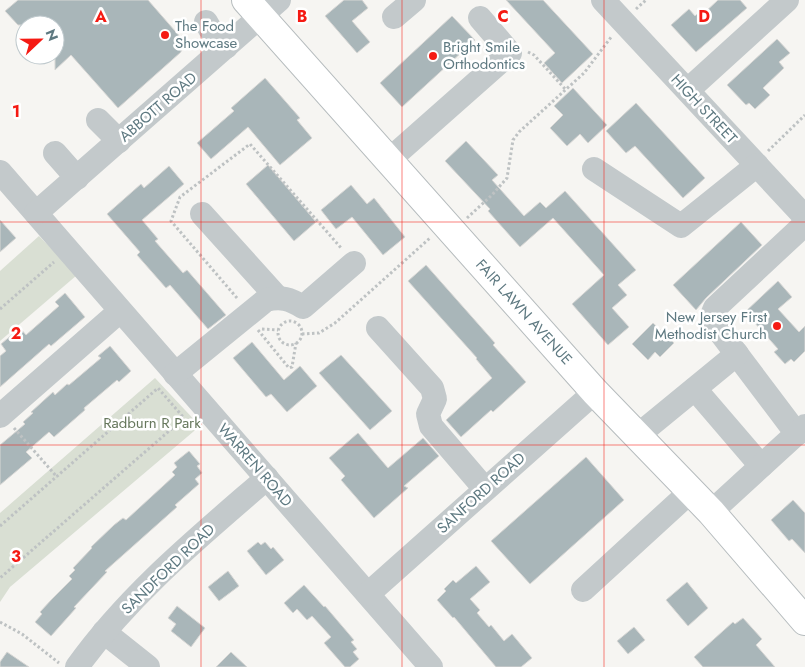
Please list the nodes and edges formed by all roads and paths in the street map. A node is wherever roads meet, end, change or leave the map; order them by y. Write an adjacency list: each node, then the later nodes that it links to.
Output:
1 (414, 0): 6 (street)
2 (603, 0): 8 (street, HIGH STREET)
3 (646, 0): 8 (path)
4 (787, 0): 13 (street)
5 (262, 6): 10 (street, ABBOTT ROAD); 18 (main road, FAIR LAWN AVENUE)
6 (394, 17)
7 (480, 18): 11 (street)
8 (623, 21): 12 (path); 13 (street, HIGH STREET)
9 (206, 22): 10 (street)
10 (226, 47): 16 (street, ABBOTT ROAD)
11 (510, 53): 12 (path); 18 (street)
12 (566, 90): 27 (path)
13 (688, 90): 19 (street, HIGH STREET)
14 (805, 115): 19 (path)
15 (98, 120): 16 (street)
16 (119, 141): 21 (street, ABBOTT ROAD)
17 (55, 153): 21 (street)
18 (388, 160): 27 (main road, FAIR LAWN AVENUE)
19 (756, 164): 20 (street); 25 (street, HIGH STREET)
20 (594, 169)
21 (77, 178): 23 (street, ABBOTT ROAD)
22 (4, 185): 23 (street, WARREN ROAD)
23 (36, 213): 28 (street, WARREN ROAD)
24 (202, 214): 30 (street)
25 (805, 217)
26 (805, 224): 35 (street)
27 (449, 228): 34 (path); 38 (main road, FAIR LAWN AVENUE)
28 (68, 250): 31 (path); 32 (street, WARREN ROAD)
29 (354, 263): 30 (street)
30 (277, 297): 36 (street)
31 (0, 309)
32 (120, 311): 36 (street, WARREN ROAD); 39 (street)
33 (378, 328): 45 (street)
34 (302, 334): 34 (path)
35 (737, 354): 37 (street); 40 (street)
36 (175, 374): 44 (street, WARREN ROAD)
37 (695, 389): 41 (street); 42 (street)
38 (594, 392): 41 (main road, FAIR LAWN AVENUE); 45 (street, SANFORD ROAD)
39 (1, 415): 43 (path)
40 (801, 430): 42 (street)
41 (637, 436): 46 (main road, FAIR LAWN AVENUE)
42 (761, 466): 47 (street)
43 (57, 476): 48 (path); 49 (path)
44 (267, 478): 51 (street, WARREN ROAD); 54 (street, SANDFORD ROAD)
45 (485, 490): 51 (street, SANFORD ROAD)
46 (691, 491): 47 (main road, FAIR LAWN AVENUE); 50 (street)
47 (711, 512): 52 (main road, FAIR LAWN AVENUE)
48 (0, 526)
49 (0, 578)
50 (583, 590)
51 (368, 594): 58 (street, WARREN ROAD)
52 (805, 621)
53 (0, 622): 55 (path)
54 (104, 632): 56 (street, SANDFORD ROAD); 57 (street)
55 (63, 667)
56 (76, 667)
57 (148, 667)
58 (431, 667)

